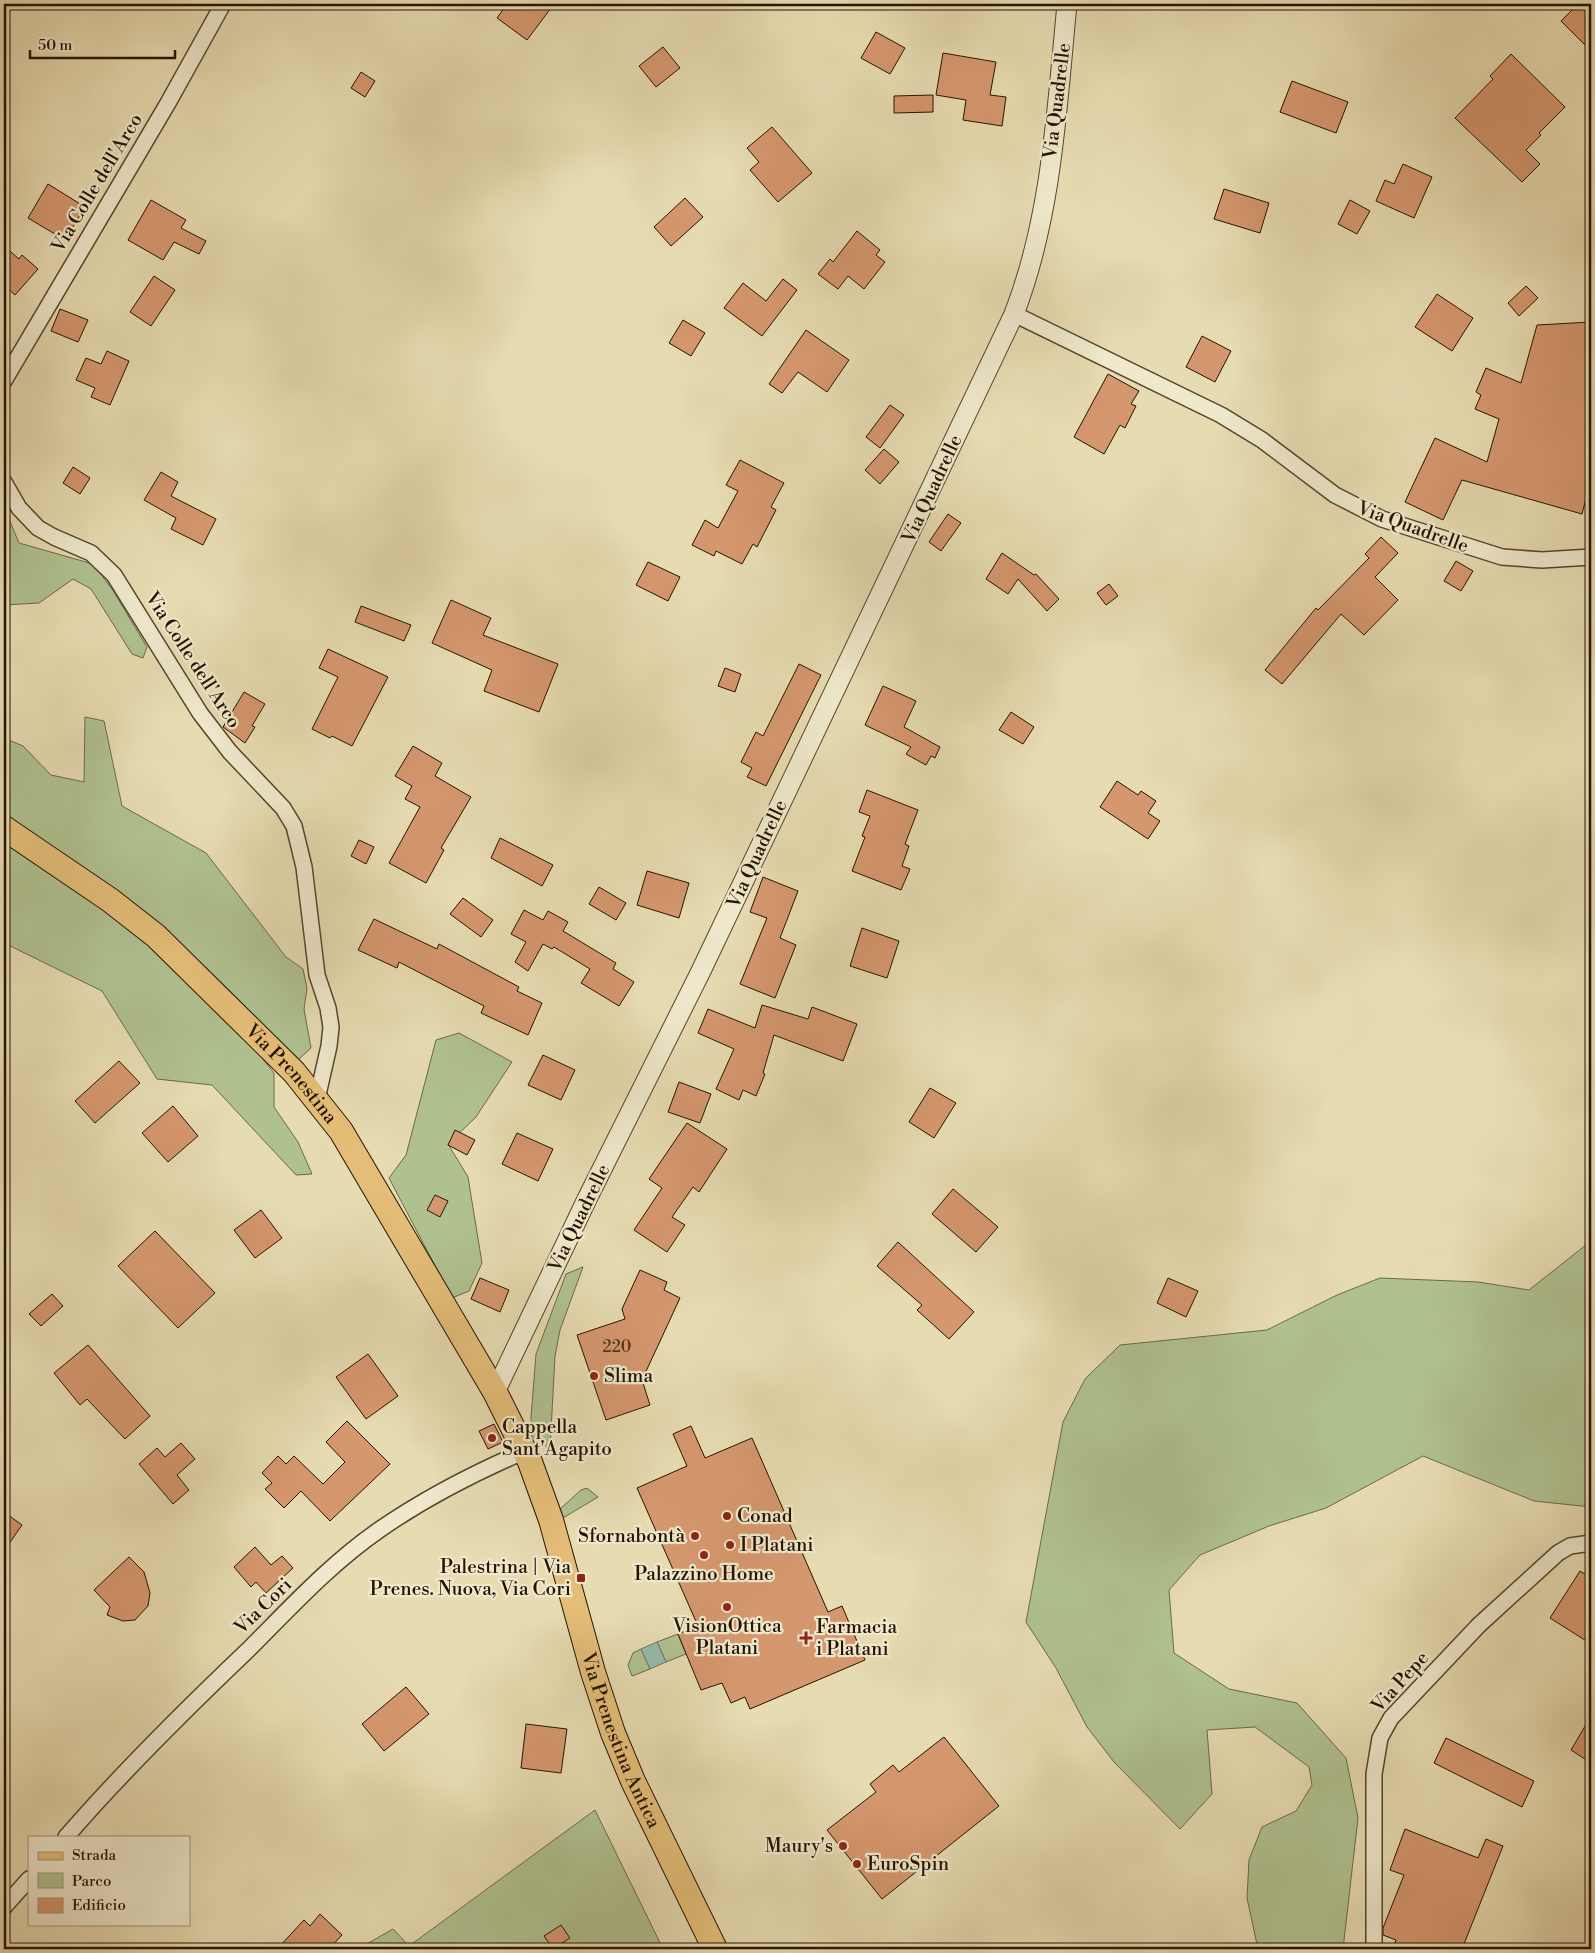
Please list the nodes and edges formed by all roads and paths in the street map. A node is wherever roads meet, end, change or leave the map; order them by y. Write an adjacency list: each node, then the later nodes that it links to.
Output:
1 (223, 4): 4 (street, Via Colle dell'Arco)
2 (1067, 4): 3 (street, Via Quadrelle)
3 (1014, 314): 6 (street, Via Quadrelle); 9 (street, Via Quadrelle)
4 (4, 381)
5 (4, 482): 8 (street, Via Colle dell'Arco)
6 (1591, 557)
7 (4, 828): 8 (main road, Via Prenestina)
8 (317, 1098): 9 (main road, Via Prenestina)
9 (495, 1392): 10 (main road, Via Prenestina)
10 (525, 1451): 12 (street, Via Cori); 15 (main road, Via Prenestina Antica)
11 (1591, 1543): 16 (street, Via Pepe)
12 (67, 1836)
13 (28, 1880): 14 (street)
14 (4, 1907)
15 (715, 1949)
16 (1374, 1949)

